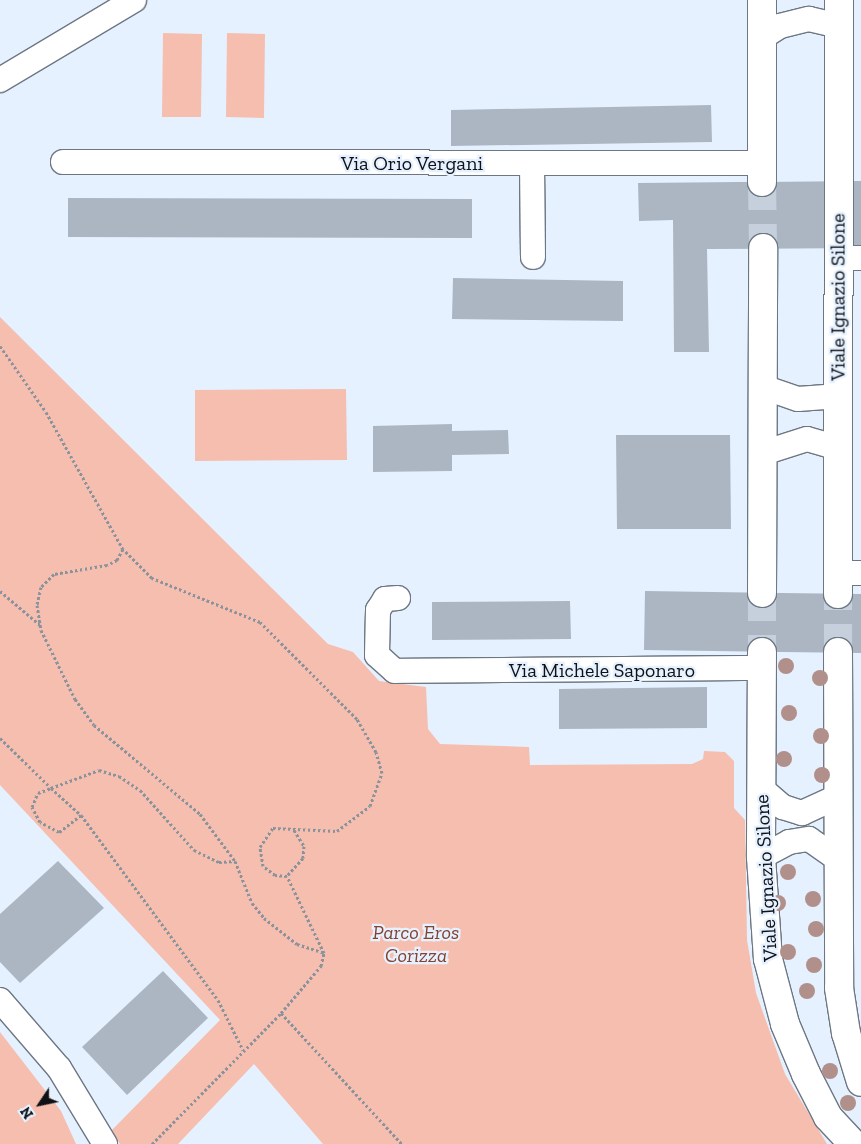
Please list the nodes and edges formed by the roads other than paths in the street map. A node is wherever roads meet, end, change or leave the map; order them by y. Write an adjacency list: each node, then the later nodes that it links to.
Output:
1 (134, 0): 5 (street)
2 (762, 0): 4 (street)
3 (839, 13): 4 (street); 11 (street, Viale Ignazio Silone)
4 (763, 37): 8 (street)
5 (0, 80)
6 (63, 162): 7 (street, Via Orio Vergani)
7 (532, 163): 8 (street, Via Orio Vergani); 10 (street)
8 (762, 172)
9 (763, 248): 12 (street)
10 (533, 257)
11 (849, 258): 13 (street, Viale Ignazio Silone)
12 (763, 387): 13 (street); 15 (street)
13 (839, 396): 14 (street, Viale Ignazio Silone)
14 (839, 448): 15 (street); 16 (street, Viale Ignazio Silone)
15 (763, 453): 17 (street)
16 (846, 580)
17 (762, 593)
18 (398, 598): 20 (street, Via Michele Saponaro)
19 (838, 652): 22 (street)
20 (762, 660): 21 (street, Viale Ignazio Silone)
21 (762, 789): 22 (street); 23 (street, Viale Ignazio Silone)
22 (839, 796): 24 (street)
23 (762, 857): 24 (street); 28 (street, Viale Ignazio Silone)
24 (839, 860): 26 (street)
25 (0, 1000): 27 (street)
26 (861, 1082)
27 (105, 1144)
28 (852, 1144)

